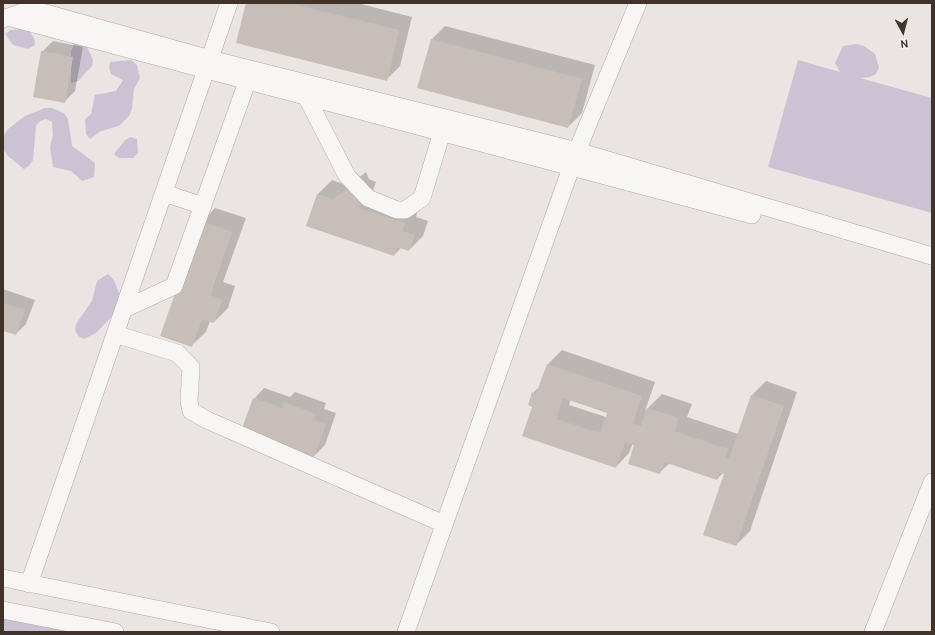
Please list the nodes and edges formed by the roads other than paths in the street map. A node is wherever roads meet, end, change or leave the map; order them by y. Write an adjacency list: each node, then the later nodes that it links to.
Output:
1 (229, 3): 4 (street)
2 (638, 3): 8 (street)
3 (6, 18): 4 (street); 4 (street)
4 (208, 65): 5 (street); 7 (street); 10 (street)
5 (247, 82): 6 (street); 11 (street)
6 (307, 98): 7 (street); 7 (street)
7 (444, 126): 8 (street); 9 (street)
8 (577, 151): 9 (street); 12 (street)
9 (571, 167): 13 (street); 17 (street)
10 (164, 193): 11 (street); 14 (street)
11 (203, 206): 14 (street)
12 (932, 256)
13 (932, 260)
14 (124, 309): 15 (street)
15 (115, 334): 17 (street); 19 (street)
16 (932, 482): 24 (street)
17 (444, 524): 23 (street)
18 (3, 578): 19 (street)
19 (29, 584): 22 (street)
20 (3, 610): 21 (street)
21 (115, 632)
22 (271, 632)
23 (406, 632)
24 (873, 632)

